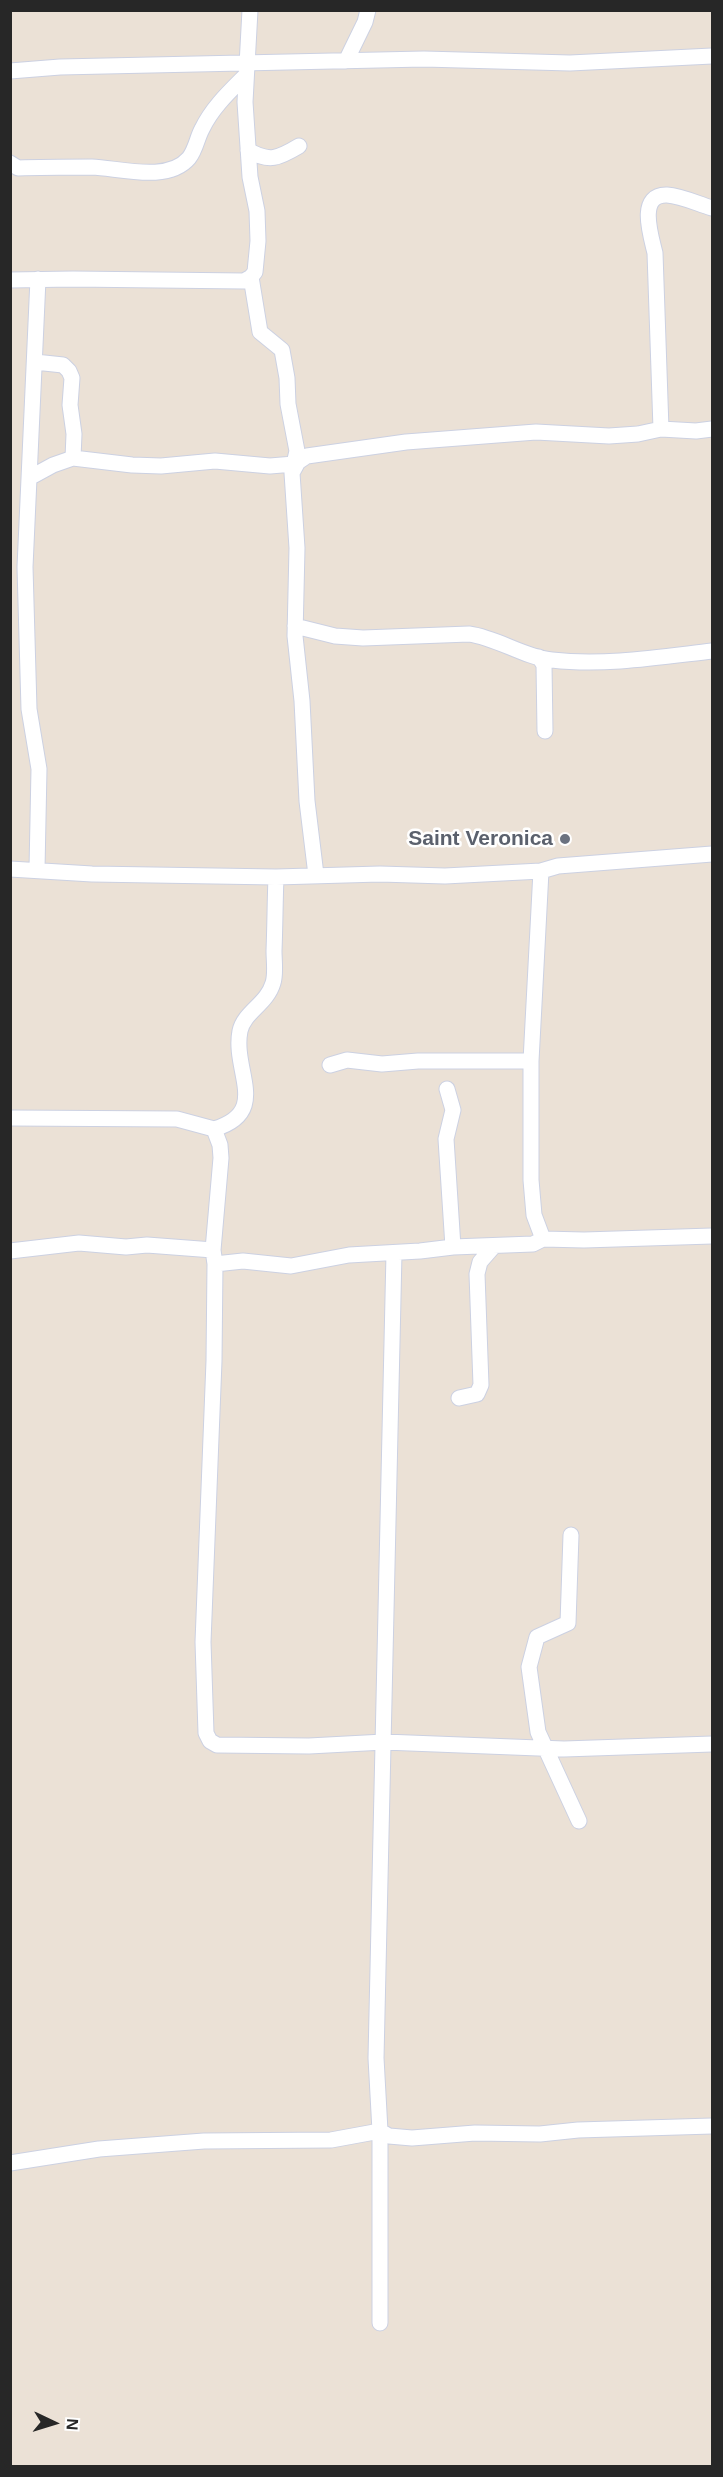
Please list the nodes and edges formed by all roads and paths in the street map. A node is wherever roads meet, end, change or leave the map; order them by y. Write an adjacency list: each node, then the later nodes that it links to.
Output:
1 (250, 10): 5 (street)
2 (368, 10): 4 (street)
3 (712, 56): 4 (street)
4 (346, 61): 5 (street)
5 (246, 69): 6 (street); 8 (street); 9 (street)
6 (10, 71)
7 (299, 146): 8 (street)
8 (248, 150): 11 (street)
9 (10, 163)
10 (712, 208): 15 (street)
11 (251, 277): 12 (street); 18 (street)
12 (38, 279): 13 (street); 14 (street)
13 (10, 280)
14 (35, 362): 17 (street); 19 (street)
15 (661, 429): 16 (street); 18 (street)
16 (712, 429)
17 (73, 458): 18 (street); 19 (street)
18 (293, 469): 20 (street)
19 (30, 477): 26 (street)
20 (295, 626): 22 (street); 28 (street)
21 (712, 651): 22 (street)
22 (539, 657): 23 (street)
23 (545, 731)
24 (712, 854): 27 (street)
25 (10, 869): 26 (street)
26 (37, 869): 29 (street)
27 (541, 871): 28 (street); 30 (street)
28 (316, 875): 29 (street)
29 (276, 877): 34 (street)
30 (531, 1061): 31 (street); 36 (street)
31 (330, 1065)
32 (447, 1089): 38 (street)
33 (10, 1118): 34 (street)
34 (214, 1129): 41 (street)
35 (712, 1236): 36 (street)
36 (543, 1239): 37 (street)
37 (494, 1246): 38 (street); 42 (street)
38 (453, 1247): 40 (street)
39 (10, 1251): 41 (street)
40 (394, 1253): 41 (street); 44 (street)
41 (214, 1257): 44 (street)
42 (459, 1398)
43 (571, 1535): 46 (street)
44 (384, 1742): 46 (street); 49 (street)
45 (712, 1744): 46 (street)
46 (545, 1747): 47 (street)
47 (579, 1821)
48 (712, 2126): 49 (street)
49 (380, 2131): 50 (street); 51 (street)
50 (10, 2163)
51 (380, 2324)

